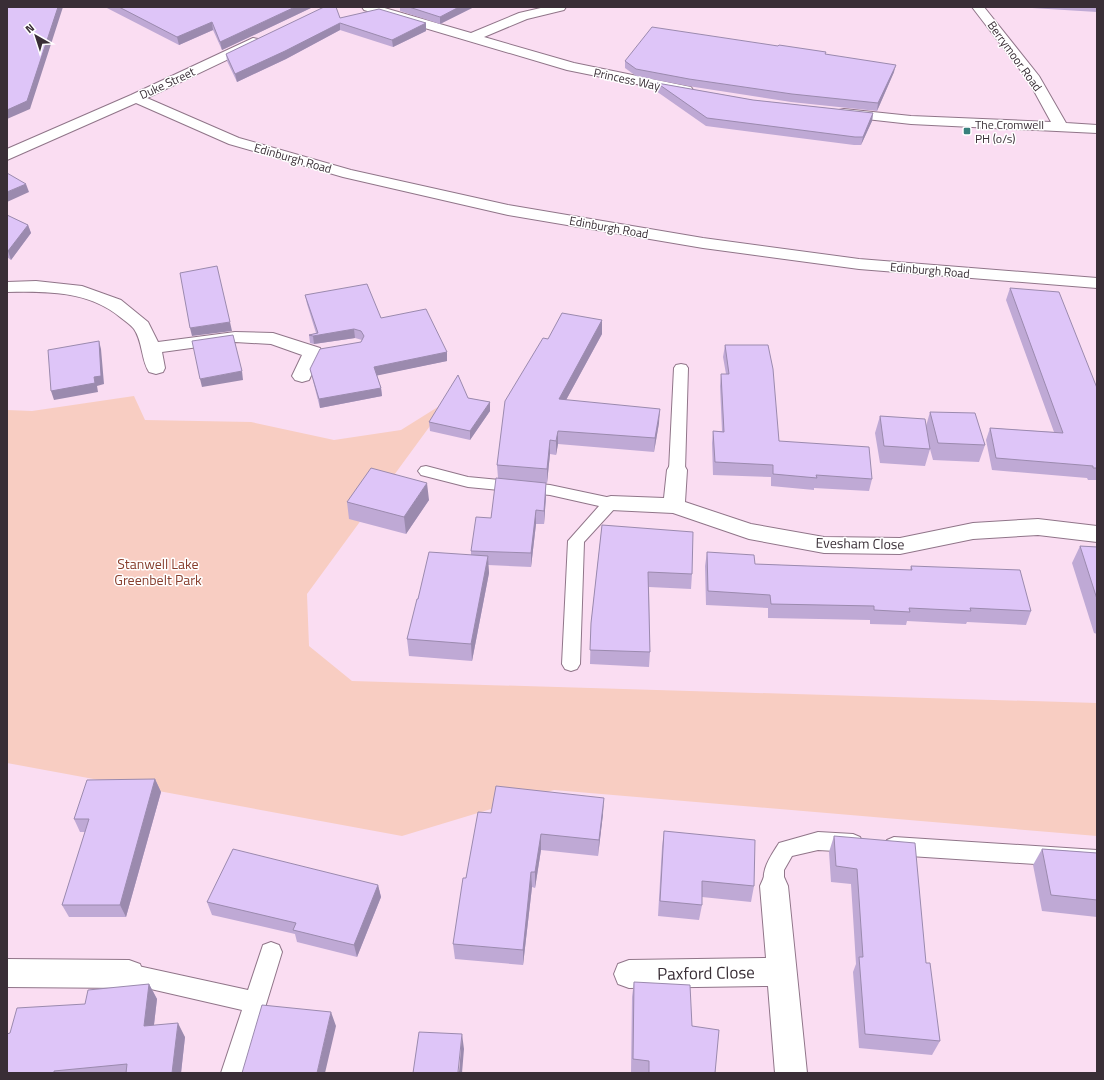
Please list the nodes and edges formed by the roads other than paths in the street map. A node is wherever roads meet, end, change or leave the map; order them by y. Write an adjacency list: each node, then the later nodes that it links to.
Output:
1 (368, 7): 5 (street, Princess Way)
2 (560, 7): 5 (street)
3 (978, 7): 9 (street, Berrymoor Road)
4 (263, 37): 7 (street, Duke Street)
5 (470, 38): 6 (street, Princess Way)
6 (702, 93)
7 (136, 98): 11 (street, Duke Street); 12 (street, Edinburgh Road)
8 (832, 112): 9 (street)
9 (1061, 128): 10 (street)
10 (1097, 129)
11 (7, 155)
12 (1097, 283)
13 (7, 287): 14 (street)
14 (152, 348): 15 (street); 17 (street)
15 (156, 368)
16 (681, 368): 18 (lane)
17 (302, 376)
18 (677, 470): 21 (street)
19 (426, 471): 20 (lane)
20 (611, 503): 21 (street, Evesham Close); 23 (lane)
21 (674, 506): 22 (street, Evesham Close)
22 (1097, 534)
23 (571, 664)
24 (1097, 859): 25 (lane)
25 (774, 886): 27 (street)
26 (271, 952): 31 (lane)
27 (782, 972): 30 (street, Paxford Close); 33 (street)
28 (7, 973): 29 (street)
29 (130, 974): 31 (lane)
30 (629, 974)
31 (255, 1002): 32 (lane)
32 (234, 1073)
33 (791, 1073)

